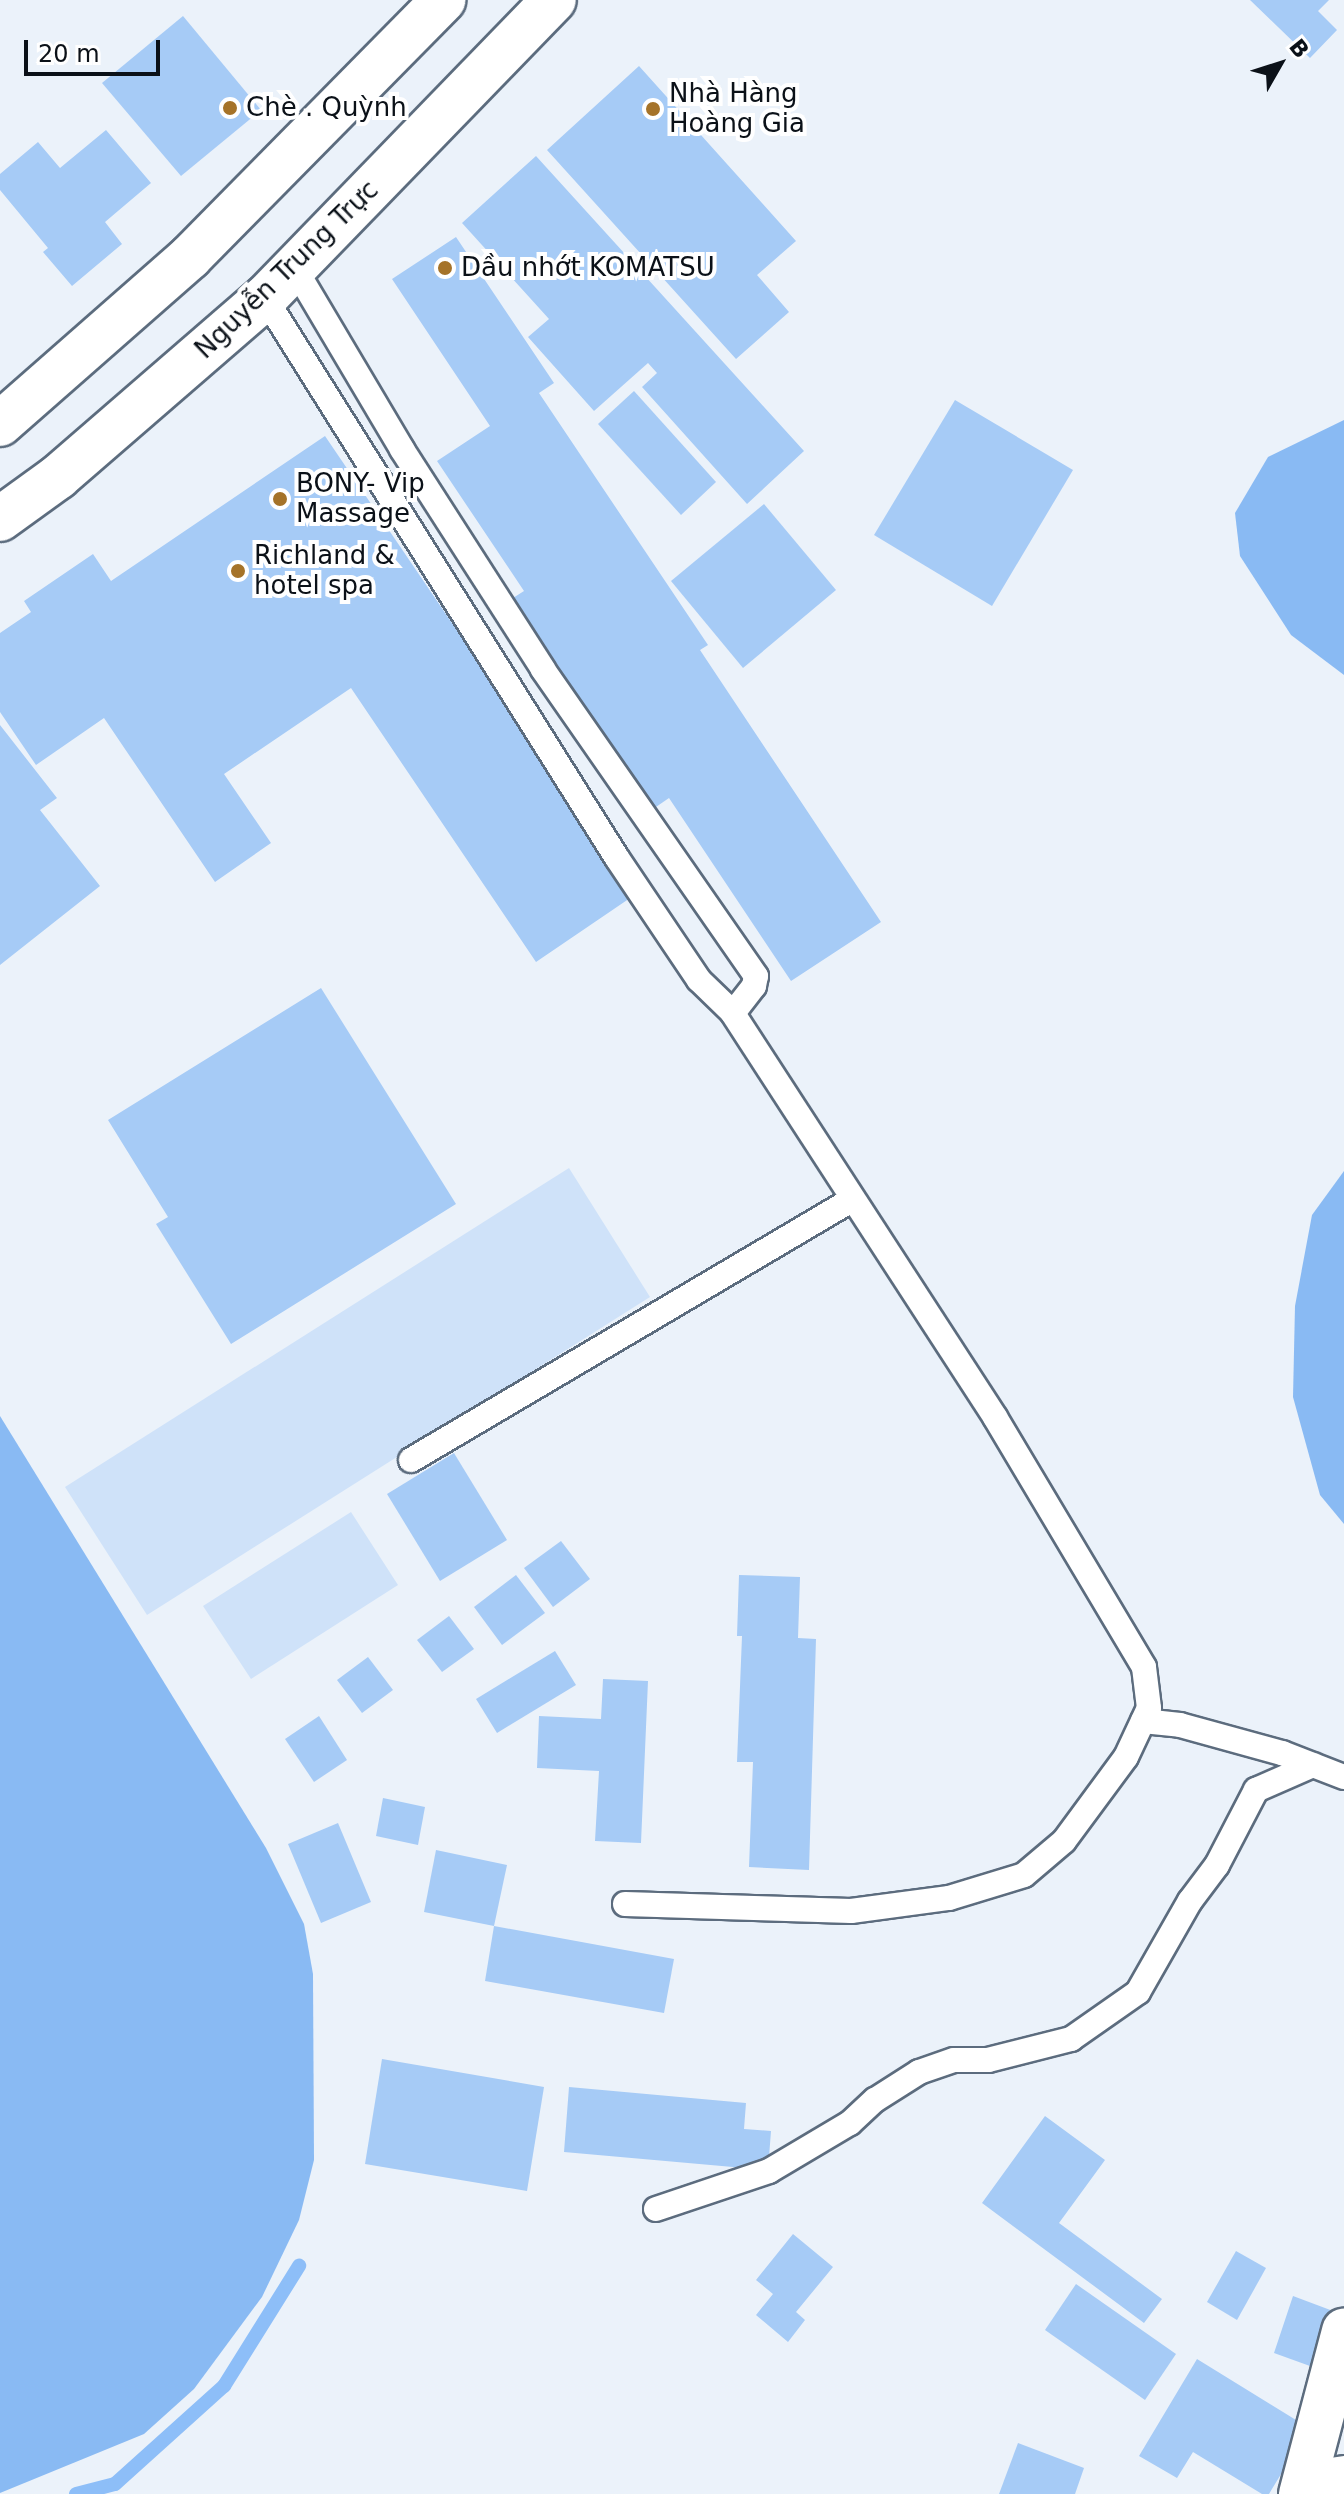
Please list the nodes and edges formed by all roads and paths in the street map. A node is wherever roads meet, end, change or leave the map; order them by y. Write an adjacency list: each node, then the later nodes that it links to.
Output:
1 (443, 0): 4 (main road)
2 (554, 0): 3 (main road, Nguyễn Trung Trực)
3 (280, 284): 5 (main road, Nguyễn Trung Trực); 6 (lane); 6 (lane)
4 (0, 424)
5 (0, 519)
6 (733, 1013): 7 (lane)
7 (853, 1199): 8 (lane); 9 (lane)
8 (411, 1460)
9 (1143, 1721): 10 (lane); 12 (lane)
10 (1313, 1765): 11 (lane); 13 (lane)
11 (1344, 1777)
12 (625, 1904)
13 (656, 2209)
14 (1344, 2331): 16 (main road)
15 (1344, 2478): 17 (main road)
16 (1301, 2494)
17 (1307, 2494)

